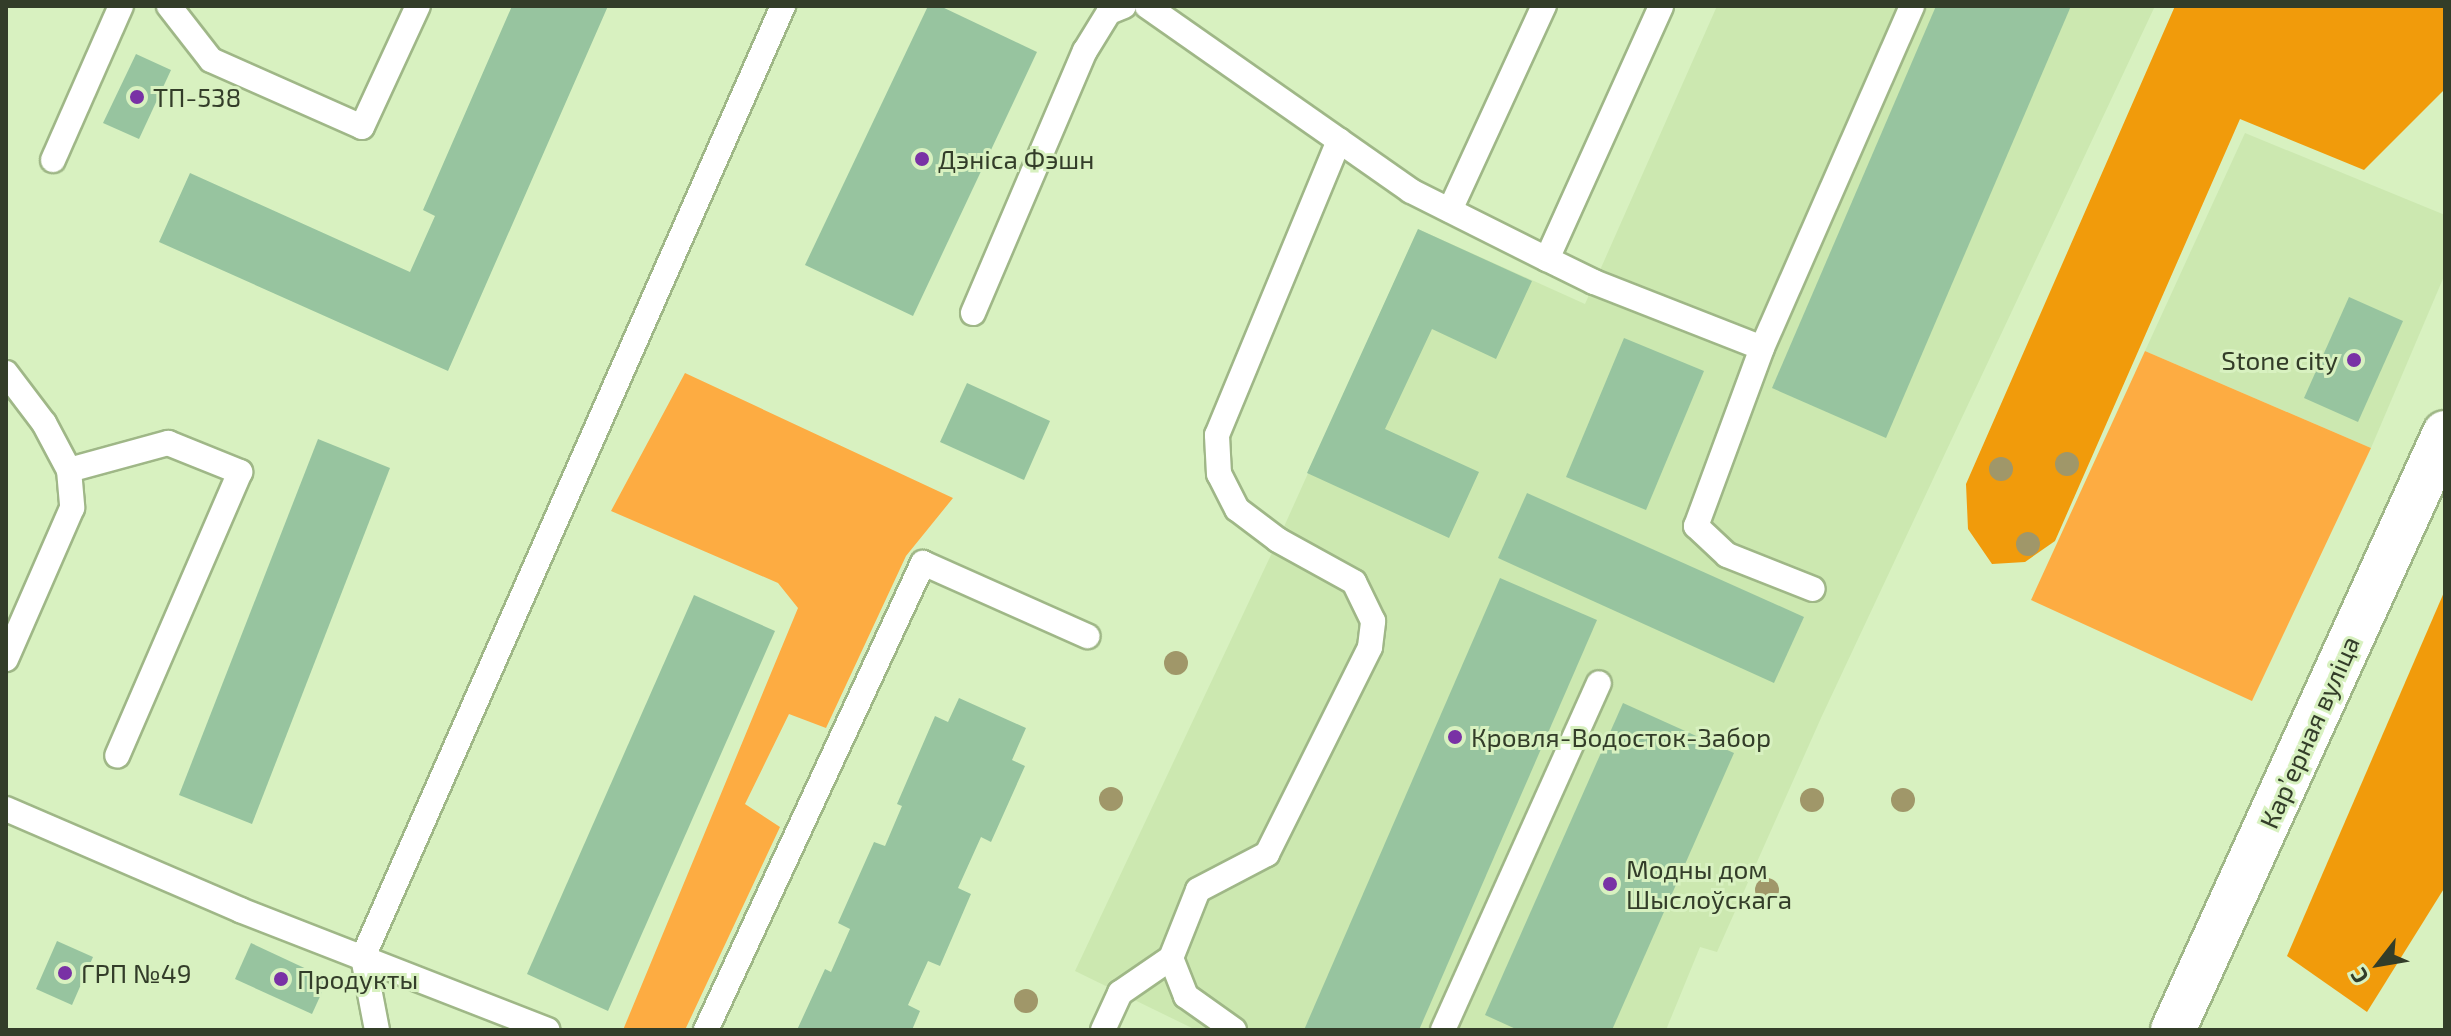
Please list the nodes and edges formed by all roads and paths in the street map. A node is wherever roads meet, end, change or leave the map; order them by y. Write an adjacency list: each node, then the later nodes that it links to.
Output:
1 (121, 6): 11 (lane)
2 (169, 6): 3 (lane)
3 (418, 6)
4 (783, 6): 25 (lane)
5 (1124, 6): 14 (lane)
6 (1147, 6): 10 (lane)
7 (1544, 6): 12 (lane)
8 (1661, 6): 13 (lane)
9 (1912, 6): 15 (lane)
10 (1339, 140): 12 (lane); 26 (lane)
11 (53, 160)
12 (1450, 210): 13 (lane)
13 (1547, 259): 15 (lane)
14 (973, 313)
15 (1762, 348): 19 (lane)
16 (6, 373): 18 (lane)
17 (2445, 433): 33 (street, Карʼерная вуліца)
18 (69, 470): 21 (lane); 23 (lane)
19 (1813, 589)
20 (1087, 636): 29 (lane)
21 (6, 659)
22 (1599, 683): 32 (lane)
23 (117, 756)
24 (6, 809): 25 (lane)
25 (363, 957): 27 (lane); 28 (lane)
26 (1171, 958): 30 (lane); 31 (lane)
27 (377, 1030)
28 (547, 1030)
29 (706, 1030)
30 (1103, 1030)
31 (1234, 1030)
32 (1443, 1030)
33 (2173, 1030)

